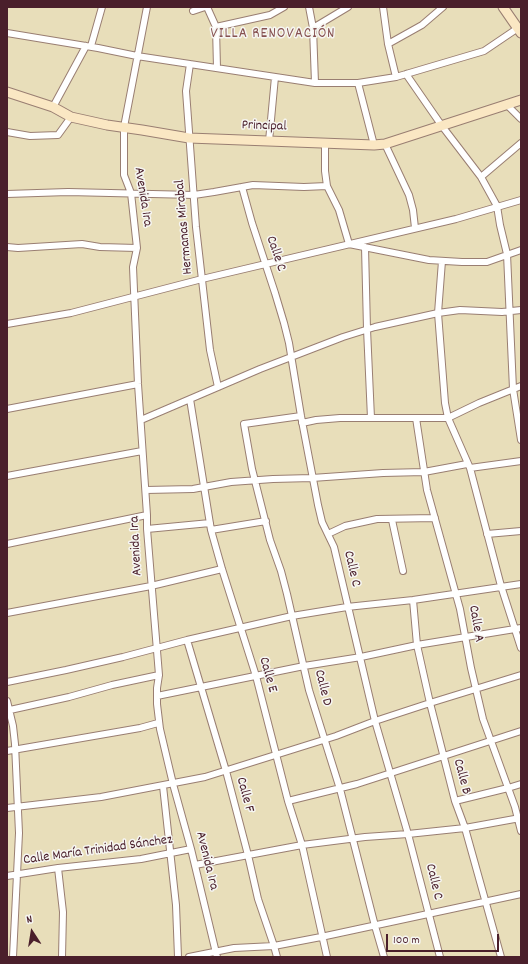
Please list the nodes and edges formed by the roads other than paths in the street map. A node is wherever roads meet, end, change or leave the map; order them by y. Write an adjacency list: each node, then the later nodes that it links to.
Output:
1 (102, 7): 16 (street)
2 (147, 7): 17 (street, Avenida 1ra)
3 (206, 7): 10 (street); 11 (street)
4 (284, 7): 11 (street)
5 (309, 7): 12 (street)
6 (348, 7): 12 (street)
7 (383, 7): 15 (street)
8 (443, 7): 15 (street)
9 (503, 7): 13 (street)
10 (193, 11)
11 (216, 27): 19 (street)
12 (313, 28): 23 (street)
13 (519, 31): 20 (street)
14 (7, 33): 16 (street)
15 (388, 44): 22 (street)
16 (89, 46): 17 (street); 28 (street)
17 (137, 56): 18 (street); 32 (street, Avenida 1ra)
18 (190, 64): 19 (street); 34 (street, Hermanas Mirabal)
19 (217, 68): 21 (street)
20 (406, 74): 22 (street); 31 (street)
21 (275, 77): 23 (street); 35 (street)
22 (396, 77): 24 (street)
23 (315, 83): 24 (street)
24 (358, 83): 39 (street)
25 (7, 92): 28 (street, Principal)
26 (521, 100): 27 (street, Principal)
27 (507, 105): 30 (street); 31 (street, Principal)
28 (53, 107): 29 (street, Principal)
29 (71, 117): 32 (street, Principal); 33 (street)
30 (521, 119)
31 (442, 126): 38 (street, Principal); 40 (street)
32 (124, 128): 34 (street, Principal); 43 (street, Avenida 1ra)
33 (7, 132)
34 (189, 138): 35 (street, Principal); 45 (street, Hermanas Mirabal)
35 (269, 141): 36 (street, Principal)
36 (325, 143): 39 (street, Principal); 41 (street)
37 (521, 143): 40 (street)
38 (385, 144): 39 (street, Principal); 48 (street)
39 (374, 145)
40 (481, 177): 47 (street)
41 (327, 186): 42 (street); 49 (street)
42 (242, 187): 45 (street); 56 (street, Calle C)
43 (131, 193): 44 (street); 45 (street); 51 (street, Avenida 1ra)
44 (7, 194)
45 (194, 194): 57 (street, Hermanas Mirabal)
46 (521, 200): 47 (street)
47 (497, 206): 48 (street); 54 (street)
48 (415, 228): 49 (street)
49 (349, 244): 52 (street); 56 (street)
50 (7, 247): 51 (street)
51 (137, 248): 58 (street, Avenida 1ra)
52 (365, 248): 55 (street); 63 (street)
53 (521, 250): 54 (street)
54 (507, 254): 55 (street); 60 (street)
55 (442, 261): 61 (street)
56 (265, 264): 57 (street); 64 (street, Calle C)
57 (202, 279): 58 (street); 67 (street, Hermanas Mirabal)
58 (134, 297): 62 (street); 65 (street, Avenida 1ra)
59 (521, 310): 60 (street)
60 (510, 312): 61 (street); 68 (street)
61 (438, 313): 63 (street); 73 (street)
62 (7, 324)
63 (367, 329): 64 (street); 71 (street)
64 (290, 357): 67 (street); 75 (street, Calle C)
65 (138, 384): 70 (street); 74 (street, Avenida 1ra)
66 (521, 386): 68 (street)
67 (218, 387): 69 (street)
68 (513, 388): 73 (street); 76 (street)
69 (190, 399): 74 (street); 84 (street, Calle E)
70 (7, 409)
71 (371, 418): 72 (street); 75 (street)
72 (416, 418): 73 (street); 80 (street, Calle A)
73 (448, 418): 79 (street)
74 (141, 420): 77 (street, Avenida 1ra)
75 (301, 420): 82 (street, Calle C); 83 (street, Calle D)
76 (521, 440)
77 (142, 451): 81 (street); 85 (street, Avenida 1ra)
78 (521, 461): 79 (street)
79 (469, 466): 80 (street); 95 (street)
80 (424, 472): 82 (street); 87 (street, Calle A)
81 (7, 476)
82 (312, 478): 83 (street); 94 (street, Calle C)
83 (256, 481): 84 (street); 89 (street, Calle D)
84 (204, 486): 85 (street); 90 (street, Calle E)
85 (146, 490): 86 (street, Avenida 1ra)
86 (147, 515): 91 (street, Avenida 1ra); 96 (street)
87 (435, 518): 88 (street); 102 (street, Calle A)
88 (392, 520): 94 (street); 98 (street)
89 (266, 521): 92 (street); 106 (street, Calle D)
90 (210, 523): 91 (street); 92 (street, Calle E)
91 (147, 529): 100 (street, Avenida 1ra)
92 (211, 530): 97 (street, Calle E)
93 (521, 530): 95 (street)
94 (328, 534): 104 (street, Calle C)
95 (486, 534): 101 (street)
96 (7, 544)
97 (222, 569): 100 (street); 107 (street, Calle E)
98 (403, 571)
99 (521, 584): 101 (street)
100 (151, 586): 105 (street); 112 (street, Avenida 1ra)
101 (501, 586): 102 (street); 108 (street)
102 (456, 592): 103 (street); 109 (street, Calle A)
103 (413, 600): 104 (street); 111 (street, Calle B)
104 (348, 607): 106 (street); 114 (street, Calle C)
105 (7, 613)
106 (292, 616): 107 (street); 115 (street, Calle D)
107 (241, 628): 110 (street); 118 (street, Calle E)
108 (518, 629): 109 (street); 113 (street)
109 (465, 638): 111 (street); 121 (street, Calle A)
110 (187, 640): 112 (street); 120 (street, Calle F)
111 (417, 645): 114 (street); 124 (street, Calle B)
112 (156, 648): 116 (street, Avenida 1ra); 119 (street)
113 (521, 648)
114 (361, 657): 115 (street); 126 (street, Calle C)
115 (304, 666): 118 (street); 129 (street, Calle D)
116 (159, 675): 122 (street, Avenida 1ra); 125 (street)
117 (521, 675): 121 (street)
118 (256, 676): 120 (street); 133 (street, Calle E)
119 (7, 682)
120 (202, 687): 122 (street); 135 (street, Calle F)
121 (476, 689): 124 (street); 130 (street, Calle A)
122 (157, 696): 127 (street, Avenida 1ra)
123 (7, 701): 125 (street)
124 (430, 703): 126 (street); 134 (street, Calle B)
125 (10, 710): 131 (street)
126 (375, 720): 129 (street); 136 (street, Calle C)
127 (158, 723): 131 (street); 137 (street, Avenida 1ra)
128 (521, 731): 130 (street)
129 (325, 739): 133 (street); 141 (street, Calle D)
130 (491, 741): 134 (street); 140 (street, Calle A)
131 (16, 750): 132 (street); 144 (street)
132 (7, 751)
133 (277, 755): 135 (street); 142 (street, Calle E)
134 (443, 755): 136 (street); 143 (street, Calle B)
135 (226, 771): 137 (street); 154 (street, Calle F)
136 (390, 772): 141 (street); 149 (street, Calle C)
137 (172, 784): 139 (street); 152 (street, Avenida 1ra)
138 (521, 784): 140 (street)
139 (163, 786): 144 (street); 153 (street)
140 (508, 788): 143 (street); 146 (street, Calle A)
141 (340, 789): 142 (street); 150 (street, Calle D)
142 (288, 801): 151 (street, Calle E)
143 (455, 801): 147 (street, Calle B)
144 (17, 806): 145 (street); 157 (street)
145 (7, 808)
146 (519, 818): 147 (street); 148 (street, Calle A)
147 (465, 828): 149 (street); 160 (street, Calle B)
148 (521, 831)
149 (408, 834): 150 (street); 161 (street, Calle C)
150 (354, 838): 151 (street); 162 (street, Calle D)
151 (302, 845): 154 (street); 163 (street, Calle E)
152 (191, 849): 153 (street, Calle María Trinidad Sánchez); 155 (street, Avenida 1ra)
153 (171, 853): 156 (street, Calle María Trinidad Sánchez); 168 (street)
154 (248, 855): 155 (street); 164 (street, Calle F)
155 (195, 865): 165 (street, Avenida 1ra)
156 (58, 868): 157 (street, Calle María Trinidad Sánchez); 167 (street)
157 (17, 875): 158 (street, Calle María Trinidad Sánchez); 166 (street)
158 (7, 876)
159 (521, 894): 160 (street)
160 (485, 901): 161 (street); 174 (street, Calle B)
161 (428, 913): 162 (street); 173 (street, Calle C)
162 (375, 926): 163 (street); 172 (street, Calle D)
163 (321, 938): 164 (street); 171 (street, Calle E)
164 (274, 946): 165 (street); 170 (street, Calle F)
165 (217, 954): 169 (street)
166 (13, 957)
167 (62, 957)
168 (178, 957)
169 (189, 957)
170 (277, 957)
171 (326, 957)
172 (384, 957)
173 (440, 957)
174 (501, 957)

